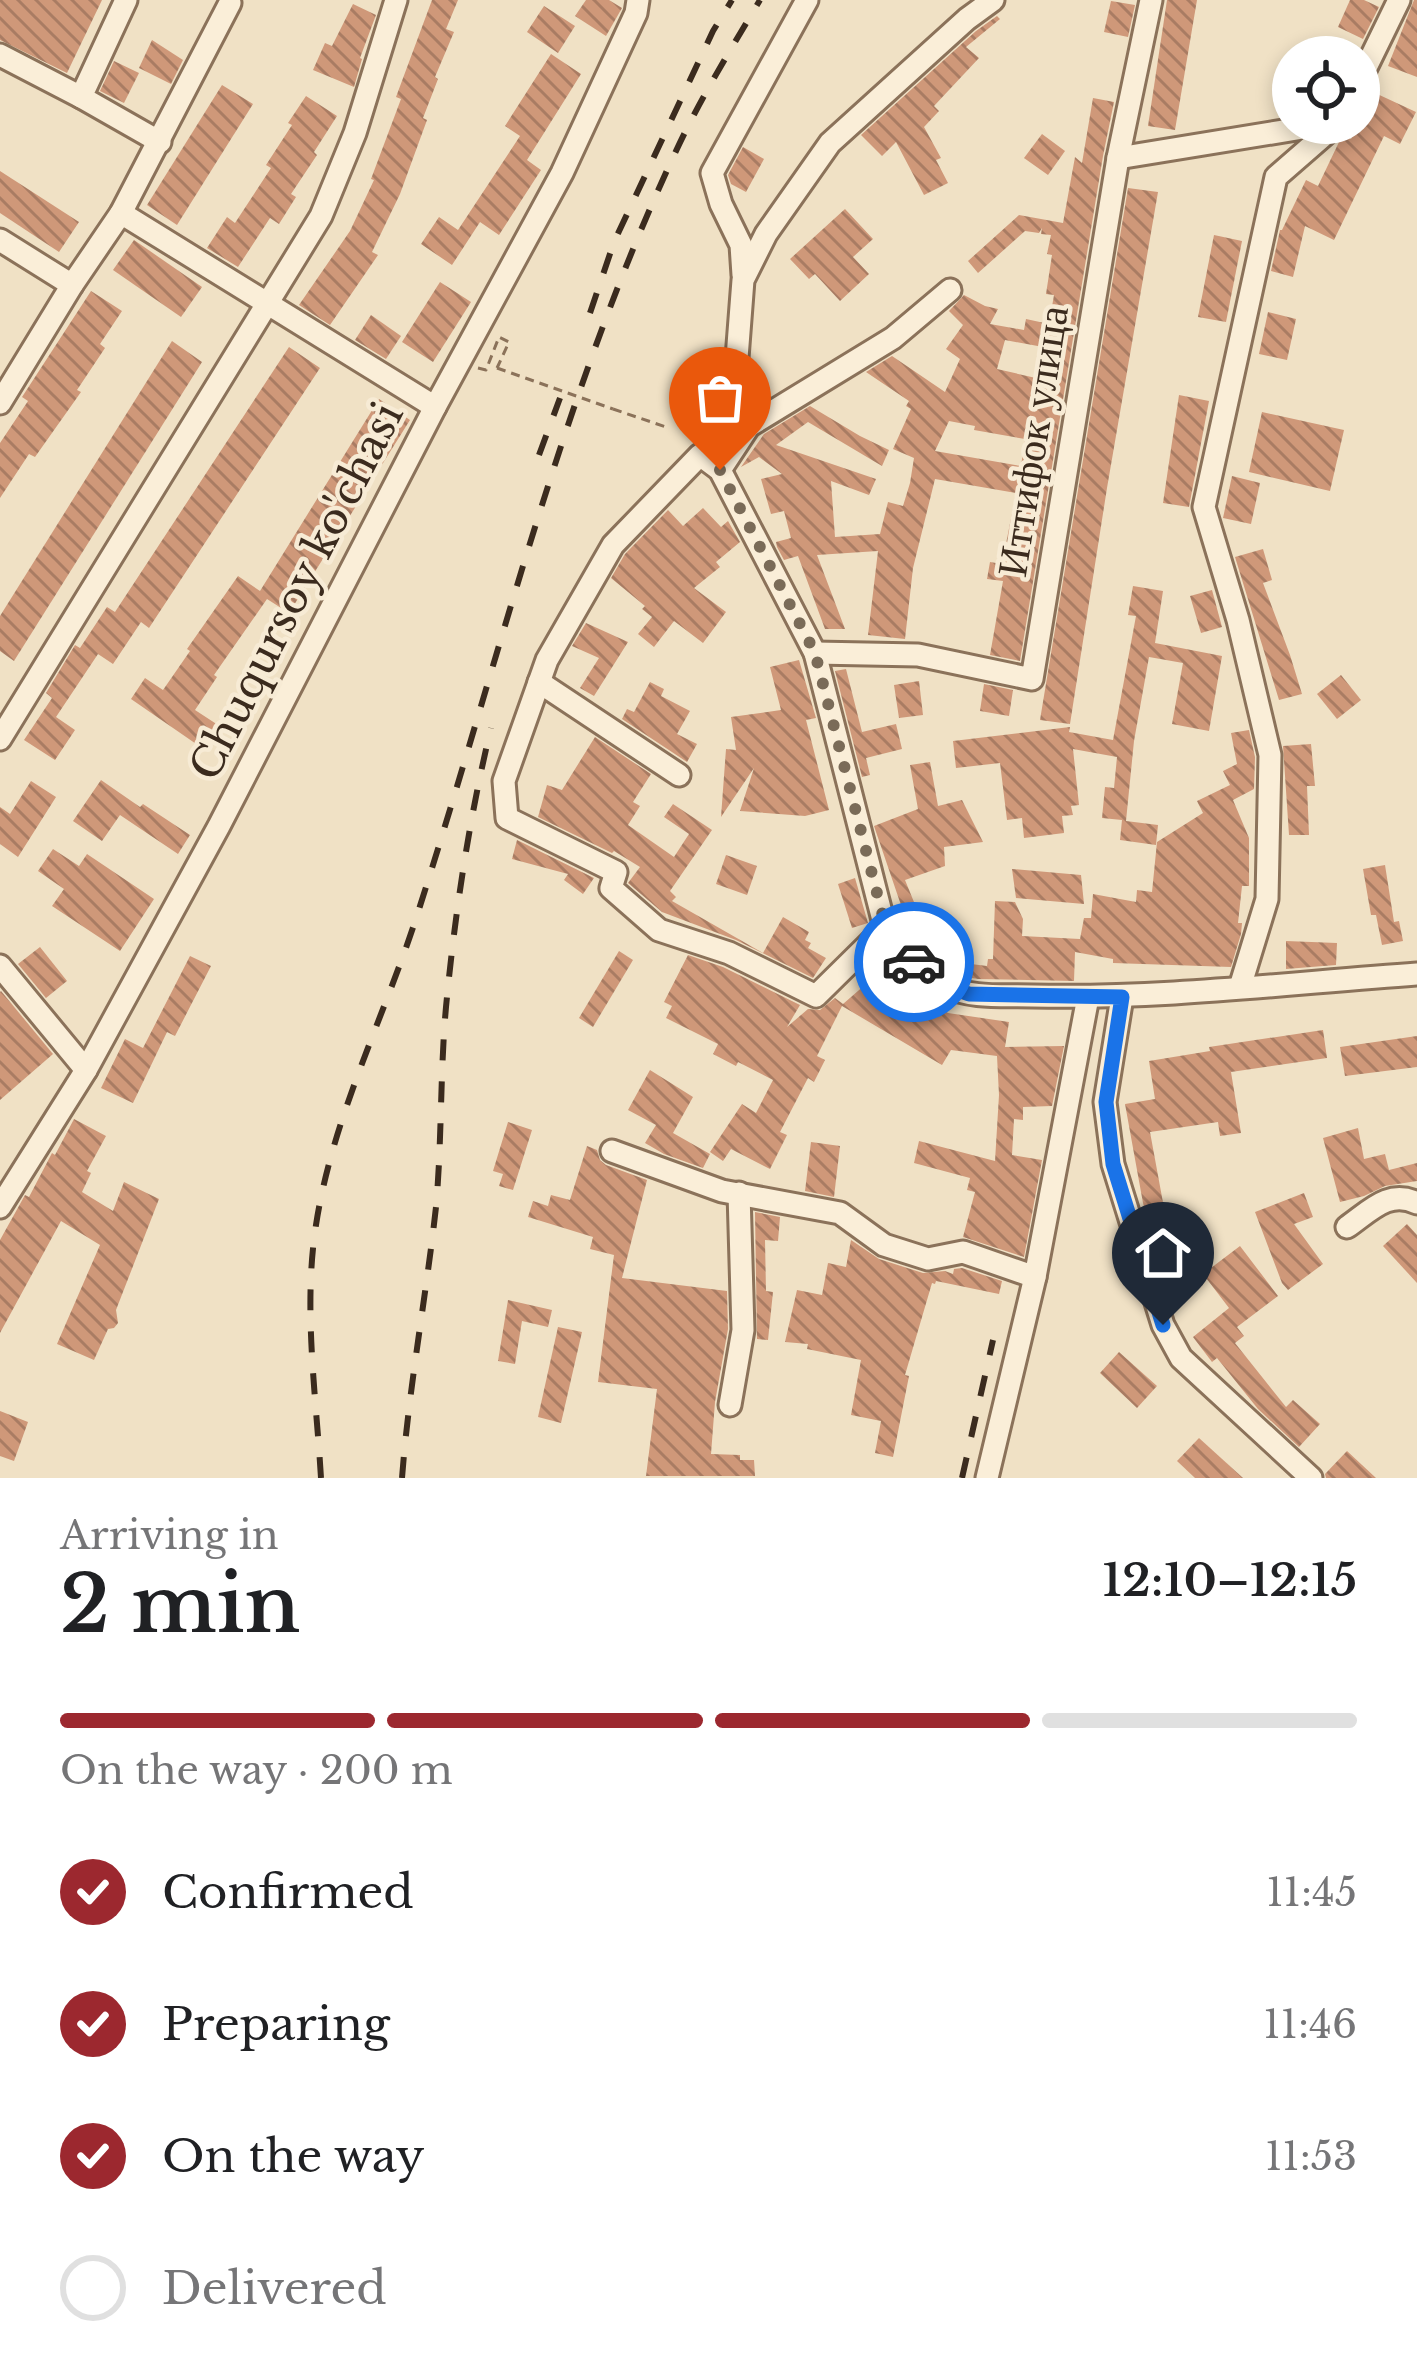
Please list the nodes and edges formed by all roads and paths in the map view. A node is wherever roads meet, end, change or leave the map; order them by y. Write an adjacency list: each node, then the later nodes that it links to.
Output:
1 (126, 0): 11 (street)
2 (396, 0): 21 (street)
3 (638, 0): 24 (street, Chuqursoy ko'chasi)
4 (807, 0): 18 (street)
5 (993, 0): 18 (street)
6 (1151, 0): 15 (street, Иттифок улица)
7 (1399, 0): 9 (street)
8 (230, 3): 13 (street)
9 (1380, 39)
10 (0, 55): 11 (street)
11 (80, 98): 13 (street)
12 (1272, 133): 15 (street)
13 (160, 142): 16 (street)
14 (1312, 144): 35 (street)
15 (1118, 158): 28 (street, Иттифок улица)
16 (121, 213): 19 (street); 21 (street)
17 (0, 240): 19 (street)
18 (743, 280): 25 (street)
19 (72, 284): 23 (street)
20 (950, 290): 25 (street)
21 (267, 304): 24 (street); 30 (street)
22 (486, 370): 26 (path, bridge)
23 (0, 404)
24 (435, 407): 38 (street, Chuqursoy ko'chasi)
25 (749, 426): 27 (street)
26 (666, 428)
27 (720, 470): 28 (street); 29 (street)
28 (815, 653): 32 (street)
29 (539, 682): 31 (street); 32 (street)
30 (0, 739)
31 (679, 775)
32 (886, 928): 36 (street)
33 (0, 966): 38 (street)
34 (1417, 974): 35 (street)
35 (1240, 987): 37 (street)
36 (1088, 997): 37 (street); 44 (street)
37 (1122, 997): 47 (street)
38 (86, 1070): 42 (street, Chuqursoy ko'chasi)
39 (612, 1151): 40 (street)
40 (739, 1193): 44 (street); 45 (street)
41 (1417, 1203): 43 (street)
42 (0, 1207)
43 (1347, 1227)
44 (1035, 1276): 46 (street)
45 (730, 1405)
46 (987, 1478)
47 (1311, 1478)

